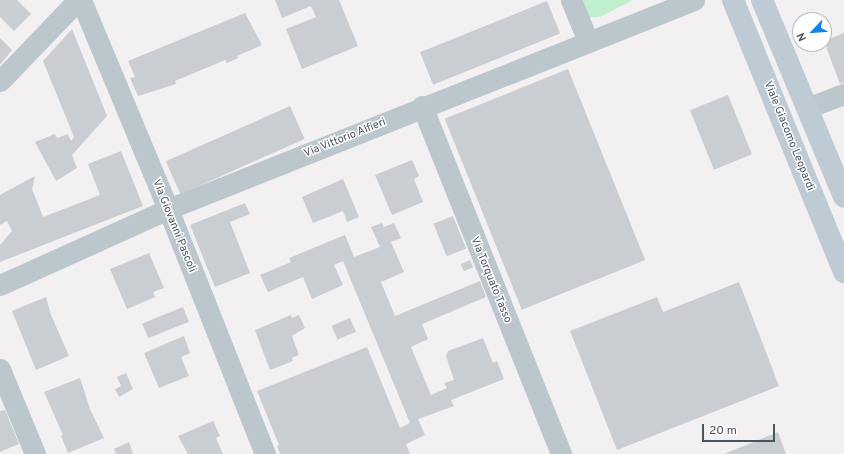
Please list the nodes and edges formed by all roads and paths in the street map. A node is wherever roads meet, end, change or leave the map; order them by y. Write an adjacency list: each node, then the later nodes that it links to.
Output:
1 (80, 0): 7 (street, Via Giovanni Pascoli); 12 (street, Via Giovanni Pascoli)
2 (571, 0): 6 (street)
3 (694, 0): 6 (street, Via Vittorio Alfieri)
4 (733, 0): 13 (main road, Viale Giacomo Leopardi)
5 (762, 0): 10 (main road)
6 (588, 41): 9 (street, Via Vittorio Alfieri)
7 (0, 81)
8 (844, 94): 10 (street)
9 (422, 106): 12 (street, Via Vittorio Alfieri); 18 (street, Via Torquato Tasso)
10 (808, 108): 11 (main road)
11 (844, 197)
12 (168, 209): 14 (street, Via Vittorio Alfieri); 17 (street, Via Giovanni Pascoli)
13 (844, 272)
14 (0, 285)
15 (0, 369): 16 (street)
16 (35, 454)
17 (265, 454)
18 (561, 454)

